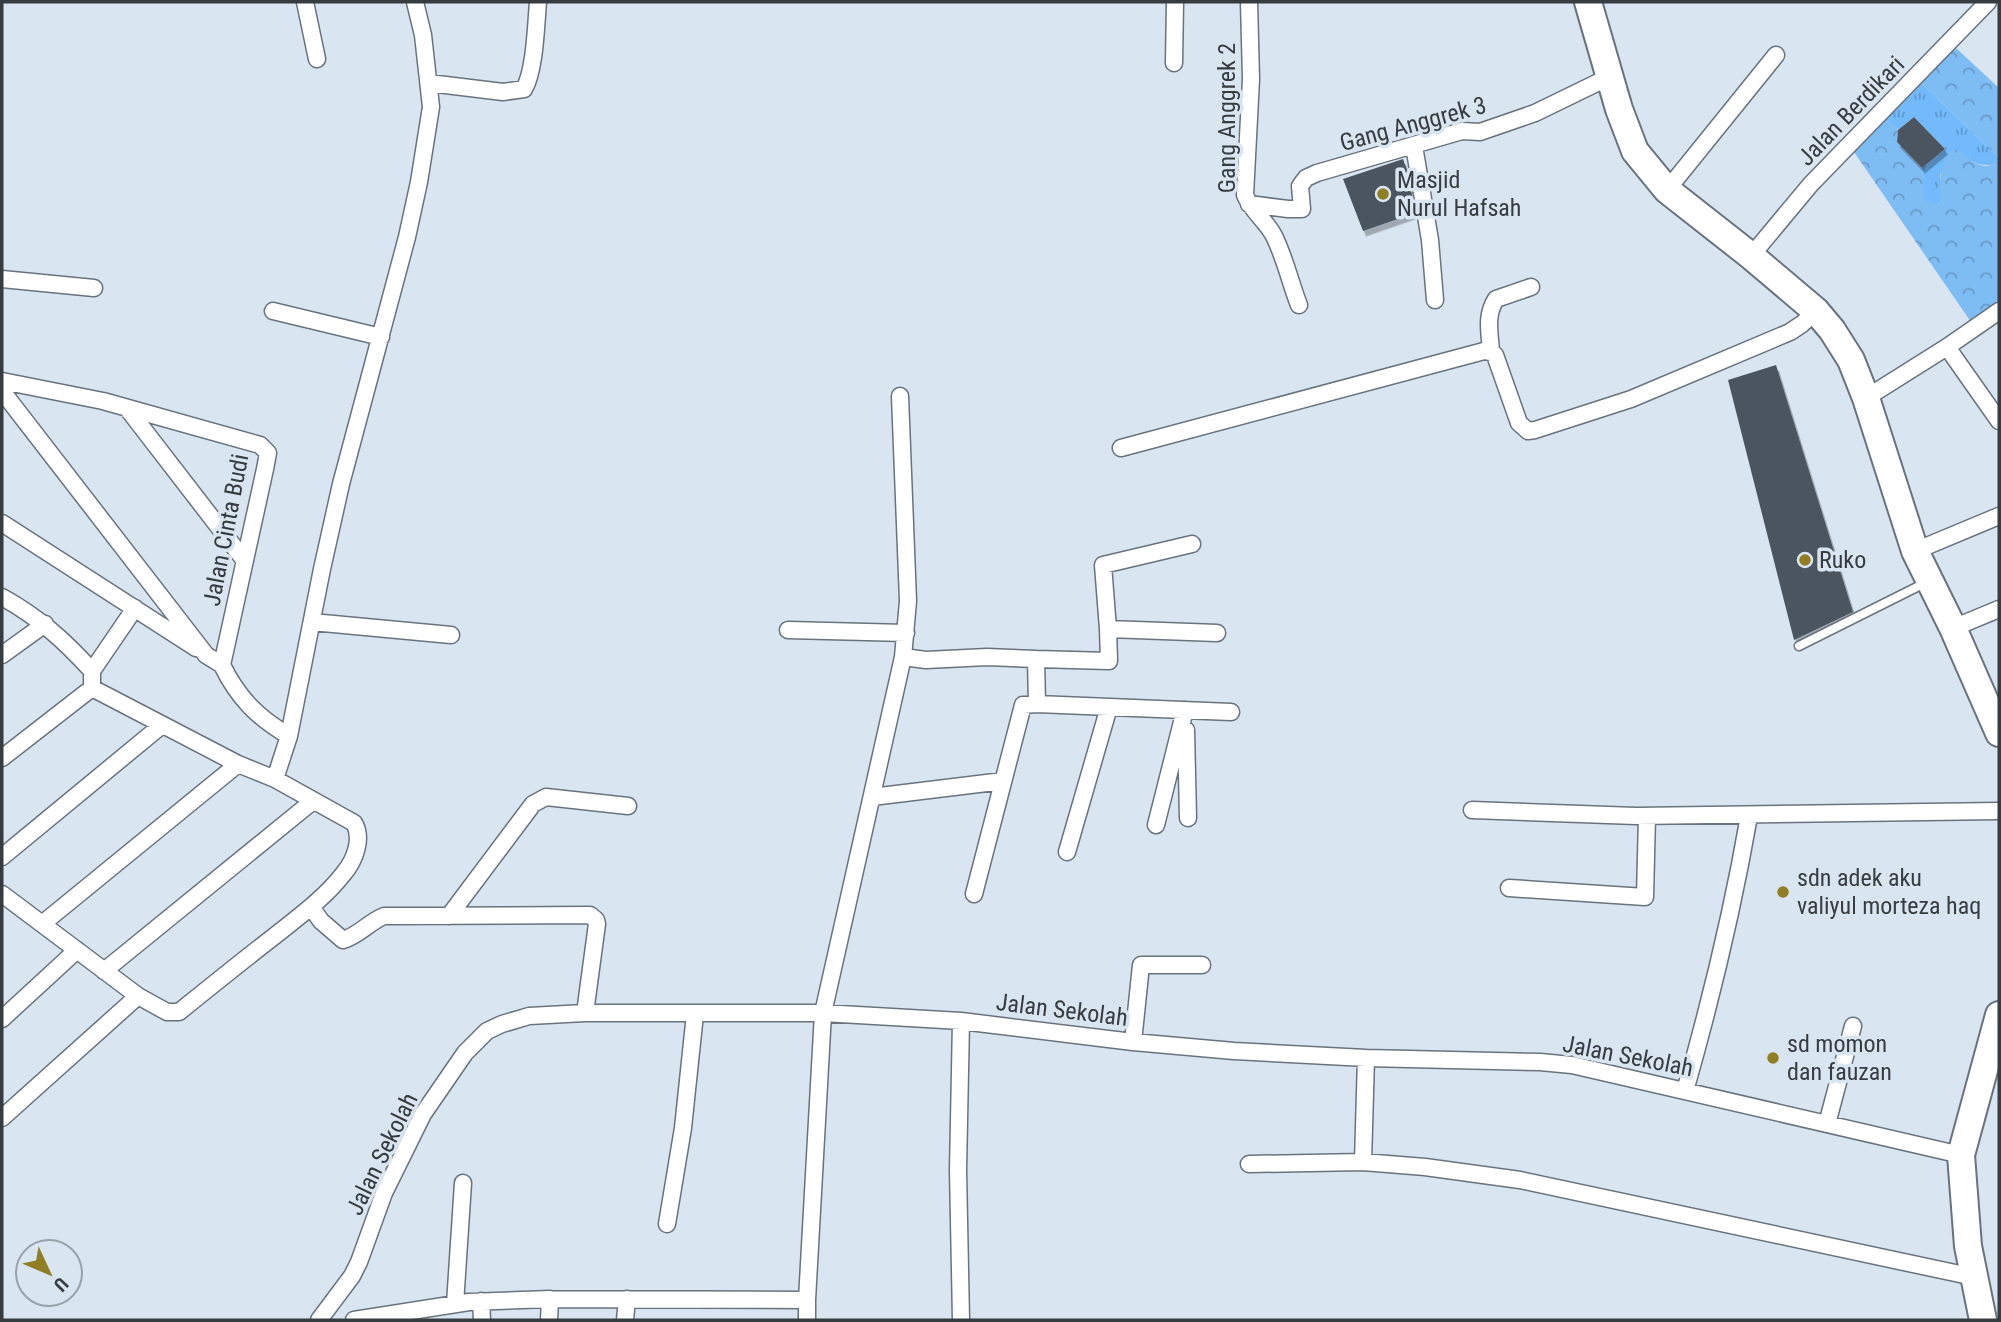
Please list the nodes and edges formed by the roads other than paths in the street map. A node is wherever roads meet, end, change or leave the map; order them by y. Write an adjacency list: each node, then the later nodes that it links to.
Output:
1 (305, 2): 9 (street)
2 (415, 2): 12 (street)
3 (538, 2): 12 (street)
4 (1175, 2): 10 (street)
5 (1249, 2): 15 (street, Gang Anggrek 2)
6 (1588, 2): 11 (main road)
7 (1988, 2): 16 (street, Jalan Berdikari)
8 (1776, 55): 14 (street)
9 (317, 59)
10 (1174, 63)
11 (1609, 77): 13 (street, Gang Anggrek 3); 14 (main road)
12 (429, 83): 25 (street)
13 (1414, 146): 15 (street, Gang Anggrek 3); 20 (street)
14 (1667, 190): 16 (main road)
15 (1249, 204): 21 (street, Gang Anggrek 2)
16 (1751, 256): 22 (main road)
17 (2, 279): 19 (street)
18 (1531, 287): 27 (street)
19 (94, 288)
20 (1435, 300)
21 (1299, 305)
22 (1816, 310): 27 (street); 31 (main road)
23 (272, 311): 25 (street)
24 (1999, 312): 26 (street)
25 (381, 337): 44 (street)
26 (1947, 347): 31 (street); 33 (street)
27 (1491, 352): 34 (street)
28 (2, 381): 32 (street, Jalan Cinta Budi)
29 (2, 391): 54 (street)
30 (900, 396): 49 (street)
31 (1866, 398): 38 (main road)
32 (127, 408): 39 (street); 39 (street, Jalan Cinta Budi)
33 (1999, 421)
34 (1121, 448)
35 (1999, 516): 38 (street)
36 (2, 523): 42 (street)
37 (1192, 544): 47 (street)
38 (1915, 551): 40 (main road)
39 (245, 561): 57 (street, Jalan Cinta Budi)
40 (1930, 581): 46 (main road); 52 (lane)
41 (2, 597): 45 (street)
42 (135, 608): 54 (street); 58 (street)
43 (1999, 609): 46 (street)
44 (312, 622): 51 (street); 66 (street)
45 (45, 624): 53 (street); 58 (street)
46 (1953, 628): 65 (main road)
47 (1108, 629): 50 (street); 56 (street)
48 (788, 631): 49 (street)
49 (906, 633): 55 (street)
50 (1217, 633)
51 (451, 635)
52 (1799, 646)
53 (2, 655)
54 (206, 655): 57 (street)
55 (903, 657): 56 (street); 71 (street)
56 (1036, 659): 60 (street)
57 (222, 666): 66 (street)
58 (92, 671): 59 (street)
59 (92, 688): 64 (street); 67 (street)
60 (1037, 704): 61 (street); 70 (street)
61 (1109, 707): 62 (street); 80 (street)
62 (1185, 710): 63 (street); 78 (street); 79 (street)
63 (1231, 712)
64 (162, 725): 68 (street); 81 (street)
65 (1999, 733)
66 (289, 736): 69 (street)
67 (2, 758)
68 (238, 764): 69 (street); 87 (street)
69 (275, 779): 72 (street)
70 (1003, 781): 71 (street); 83 (street)
71 (872, 797): 93 (street)
72 (313, 801): 85 (street); 90 (street)
73 (628, 806): 86 (street)
74 (1472, 810): 76 (street)
75 (1999, 811): 77 (street)
76 (1647, 816): 77 (street); 82 (street)
77 (1749, 816): 101 (street)
78 (1188, 818)
79 (1156, 825)
80 (1067, 852)
81 (2, 857)
82 (1509, 888)
83 (974, 894)
84 (6, 904): 87 (street)
85 (311, 907): 86 (street); 91 (street)
86 (449, 916): 92 (street)
87 (42, 924): 88 (street)
88 (77, 950): 90 (street); 96 (street)
89 (1202, 965): 99 (street)
90 (104, 971): 91 (street)
91 (138, 996): 102 (street)
92 (585, 1013): 94 (street, Jalan Sekolah); 116 (street, Jalan Sekolah)
93 (823, 1013): 94 (street, Jalan Sekolah); 97 (street, Jalan Sekolah); 112 (street)
94 (695, 1014): 108 (street)
95 (1999, 1015): 104 (main road)
96 (2, 1019)
97 (961, 1021): 99 (street, Jalan Sekolah); 122 (street)
98 (1853, 1026): 103 (street)
99 (1133, 1042): 100 (street, Jalan Sekolah)
100 (1366, 1058): 101 (street, Jalan Sekolah); 105 (street)
101 (1685, 1091): 103 (street, Jalan Sekolah)
102 (2, 1118)
103 (1827, 1124): 104 (street, Jalan Sekolah)
104 (1961, 1154): 109 (main road)
105 (1363, 1162): 106 (street); 109 (street)
106 (1250, 1164)
107 (463, 1183): 114 (street)
108 (667, 1224)
109 (1974, 1278): 123 (main road)
110 (550, 1299): 111 (street); 113 (street); 119 (street)
111 (627, 1299): 112 (street); 120 (street)
112 (807, 1300): 121 (street)
113 (481, 1301): 114 (street); 118 (street)
114 (455, 1304): 115 (street)
115 (405, 1317): 117 (street)
116 (319, 1320)
117 (354, 1320)
118 (482, 1320)
119 (549, 1320)
120 (625, 1320)
121 (807, 1320)
122 (961, 1320)
123 (1983, 1320)

